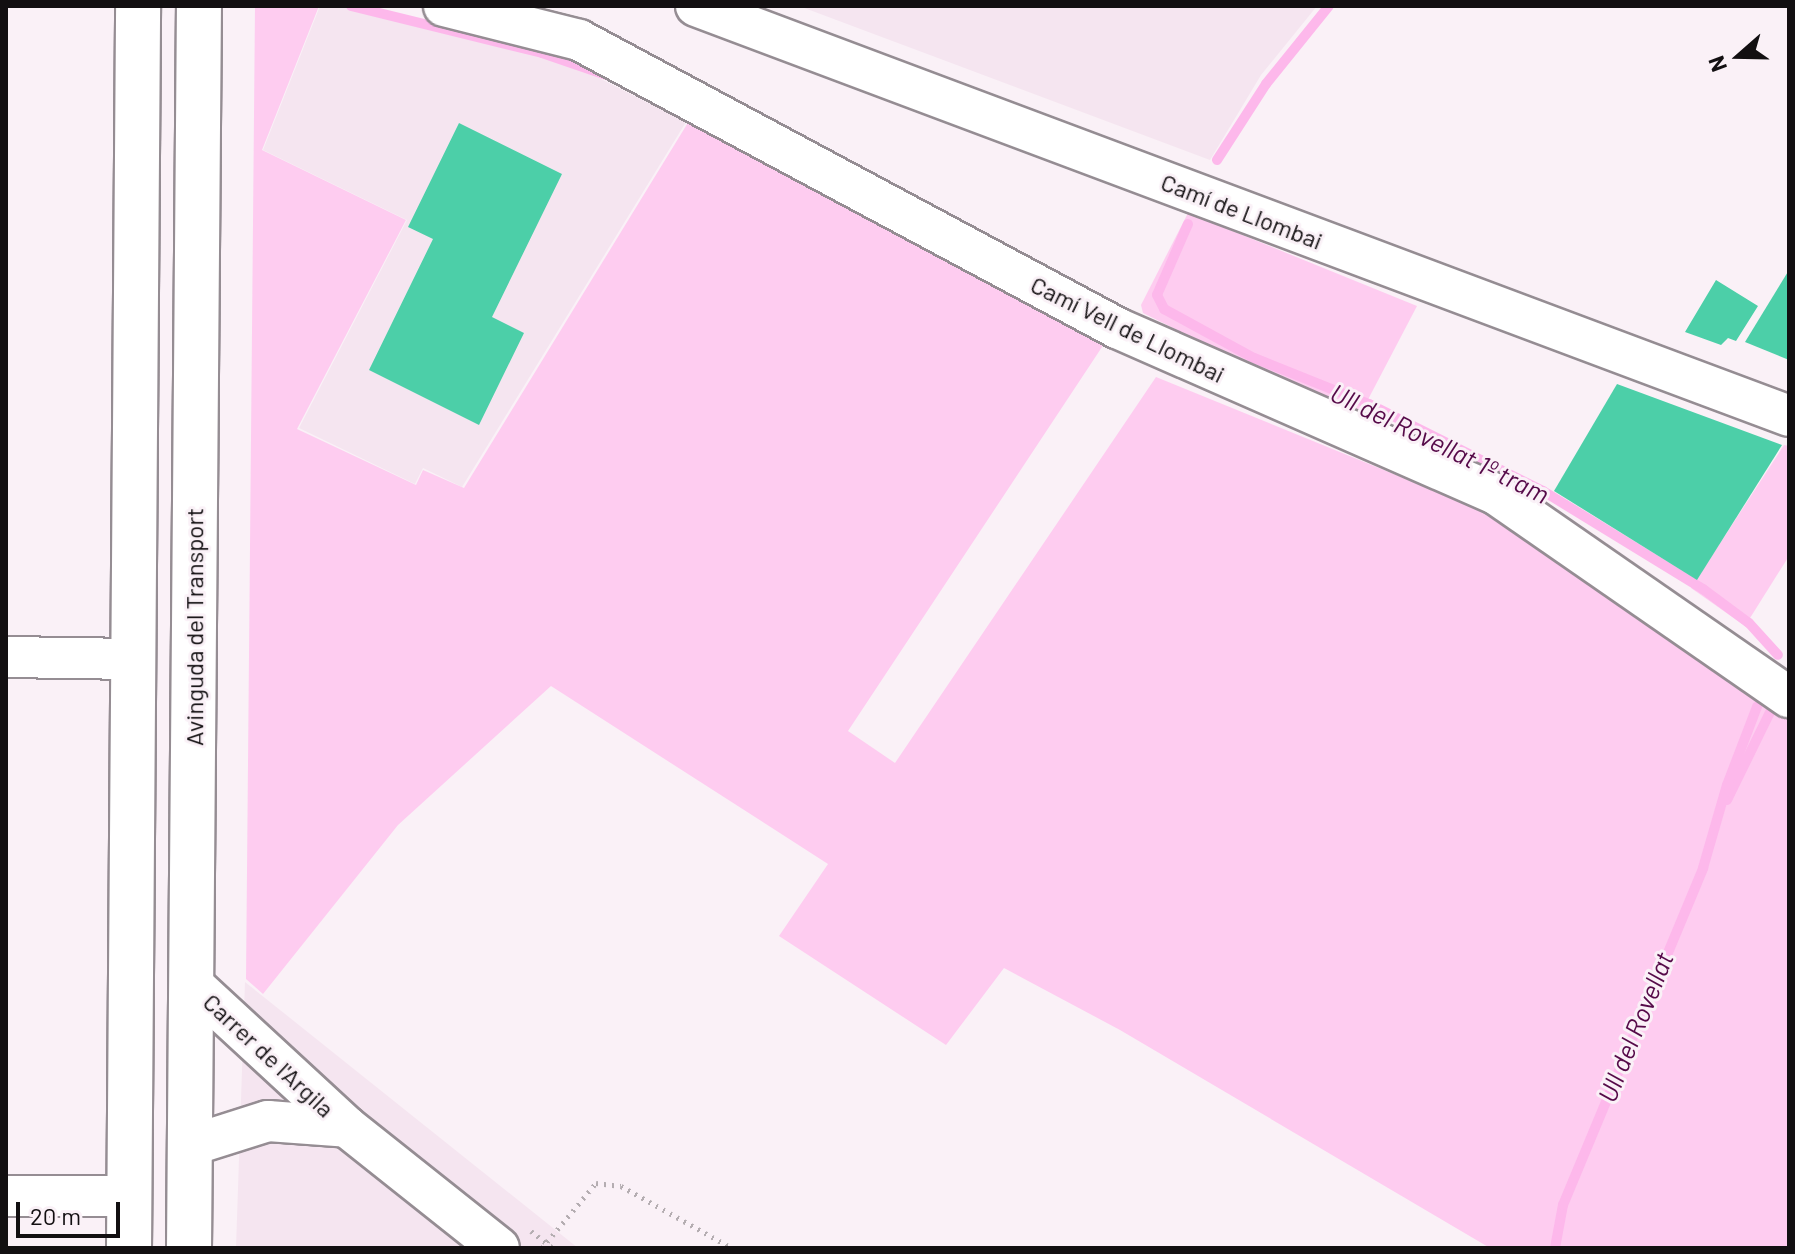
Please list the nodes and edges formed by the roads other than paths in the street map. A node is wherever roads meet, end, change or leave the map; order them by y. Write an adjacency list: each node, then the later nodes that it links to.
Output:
1 (138, 6): 7 (main road)
2 (444, 6): 8 (street, Camí Vell de Llombai)
3 (696, 6): 5 (street, Camí de Llombai)
4 (201, 8): 9 (main road, Avinguda del Transport)
5 (1789, 416)
6 (6, 657): 7 (street)
7 (133, 659): 13 (main road)
8 (1789, 697)
9 (191, 983): 10 (street, Carrer de l'Argila); 11 (main road, Avinguda del Transport)
10 (347, 1127): 11 (street, Carrer de l'Argila); 16 (street, Carrer de l'Argila)
11 (189, 1146): 15 (main road, Avinguda del Transport)
12 (6, 1196): 13 (street)
13 (130, 1196): 14 (main road)
14 (129, 1248)
15 (189, 1248)
16 (499, 1248)

